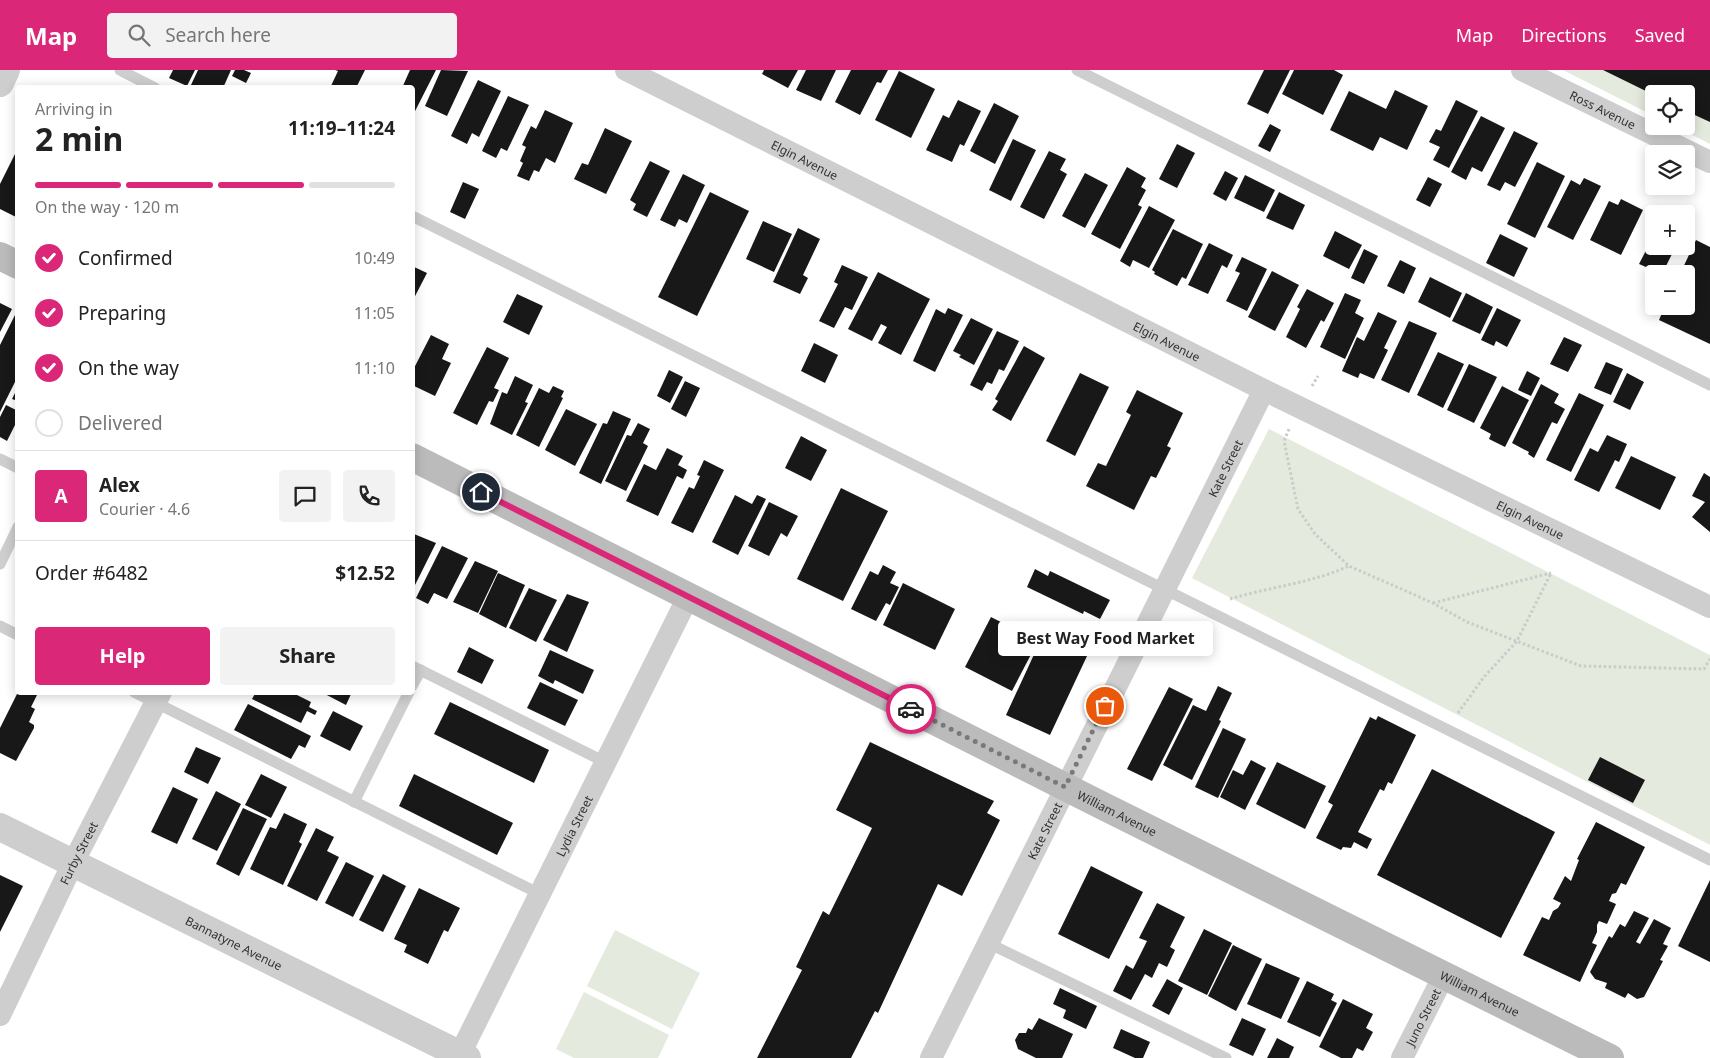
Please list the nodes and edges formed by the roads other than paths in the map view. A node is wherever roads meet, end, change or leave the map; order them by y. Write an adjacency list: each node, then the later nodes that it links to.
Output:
1 (6, 70): 6 (street)
2 (120, 70): 7 (lane)
3 (626, 70): 13 (street, Elgin Avenue)
4 (1077, 70): 12 (lane)
5 (1522, 70): 8 (street, Ross Avenue)
6 (0, 82)
7 (149, 85)
8 (1710, 162)
9 (415, 217): 19 (lane)
10 (0, 256): 11 (main road)
11 (15, 264)
12 (1710, 384)
13 (1264, 390): 19 (street, Kate Street); 21 (street, Elgin Avenue)
14 (0, 459): 16 (lane)
15 (415, 459): 20 (main road, William Avenue)
16 (15, 466)
17 (15, 533): 18 (lane)
18 (0, 564)
19 (1164, 589): 28 (street, Kate Street); 31 (lane)
20 (688, 597): 27 (street, Lydia Street); 28 (main road, William Avenue)
21 (1710, 607)
22 (0, 626): 23 (lane)
23 (15, 634)
24 (417, 668): 27 (lane)
25 (408, 695): 29 (lane)
26 (158, 698): 29 (lane); 32 (street, Furby Street)
27 (605, 762): 33 (street, Lydia Street)
28 (1065, 787): 34 (street, Kate Street); 35 (main road, William Avenue)
29 (354, 802): 33 (lane)
30 (0, 828): 32 (street, Bannatyne Avenue)
31 (1710, 860)
32 (73, 863): 36 (street, Furby Street); 37 (street, Bannatyne Avenue)
33 (540, 894): 37 (street, Lydia Street)
34 (988, 943): 38 (street, Kate Street); 39 (lane)
35 (1444, 975): 40 (street, Juno Street); 41 (main road, William Avenue)
36 (0, 1015)
37 (464, 1056)
38 (931, 1058)
39 (1226, 1058)
40 (1402, 1058)
41 (1610, 1058)

